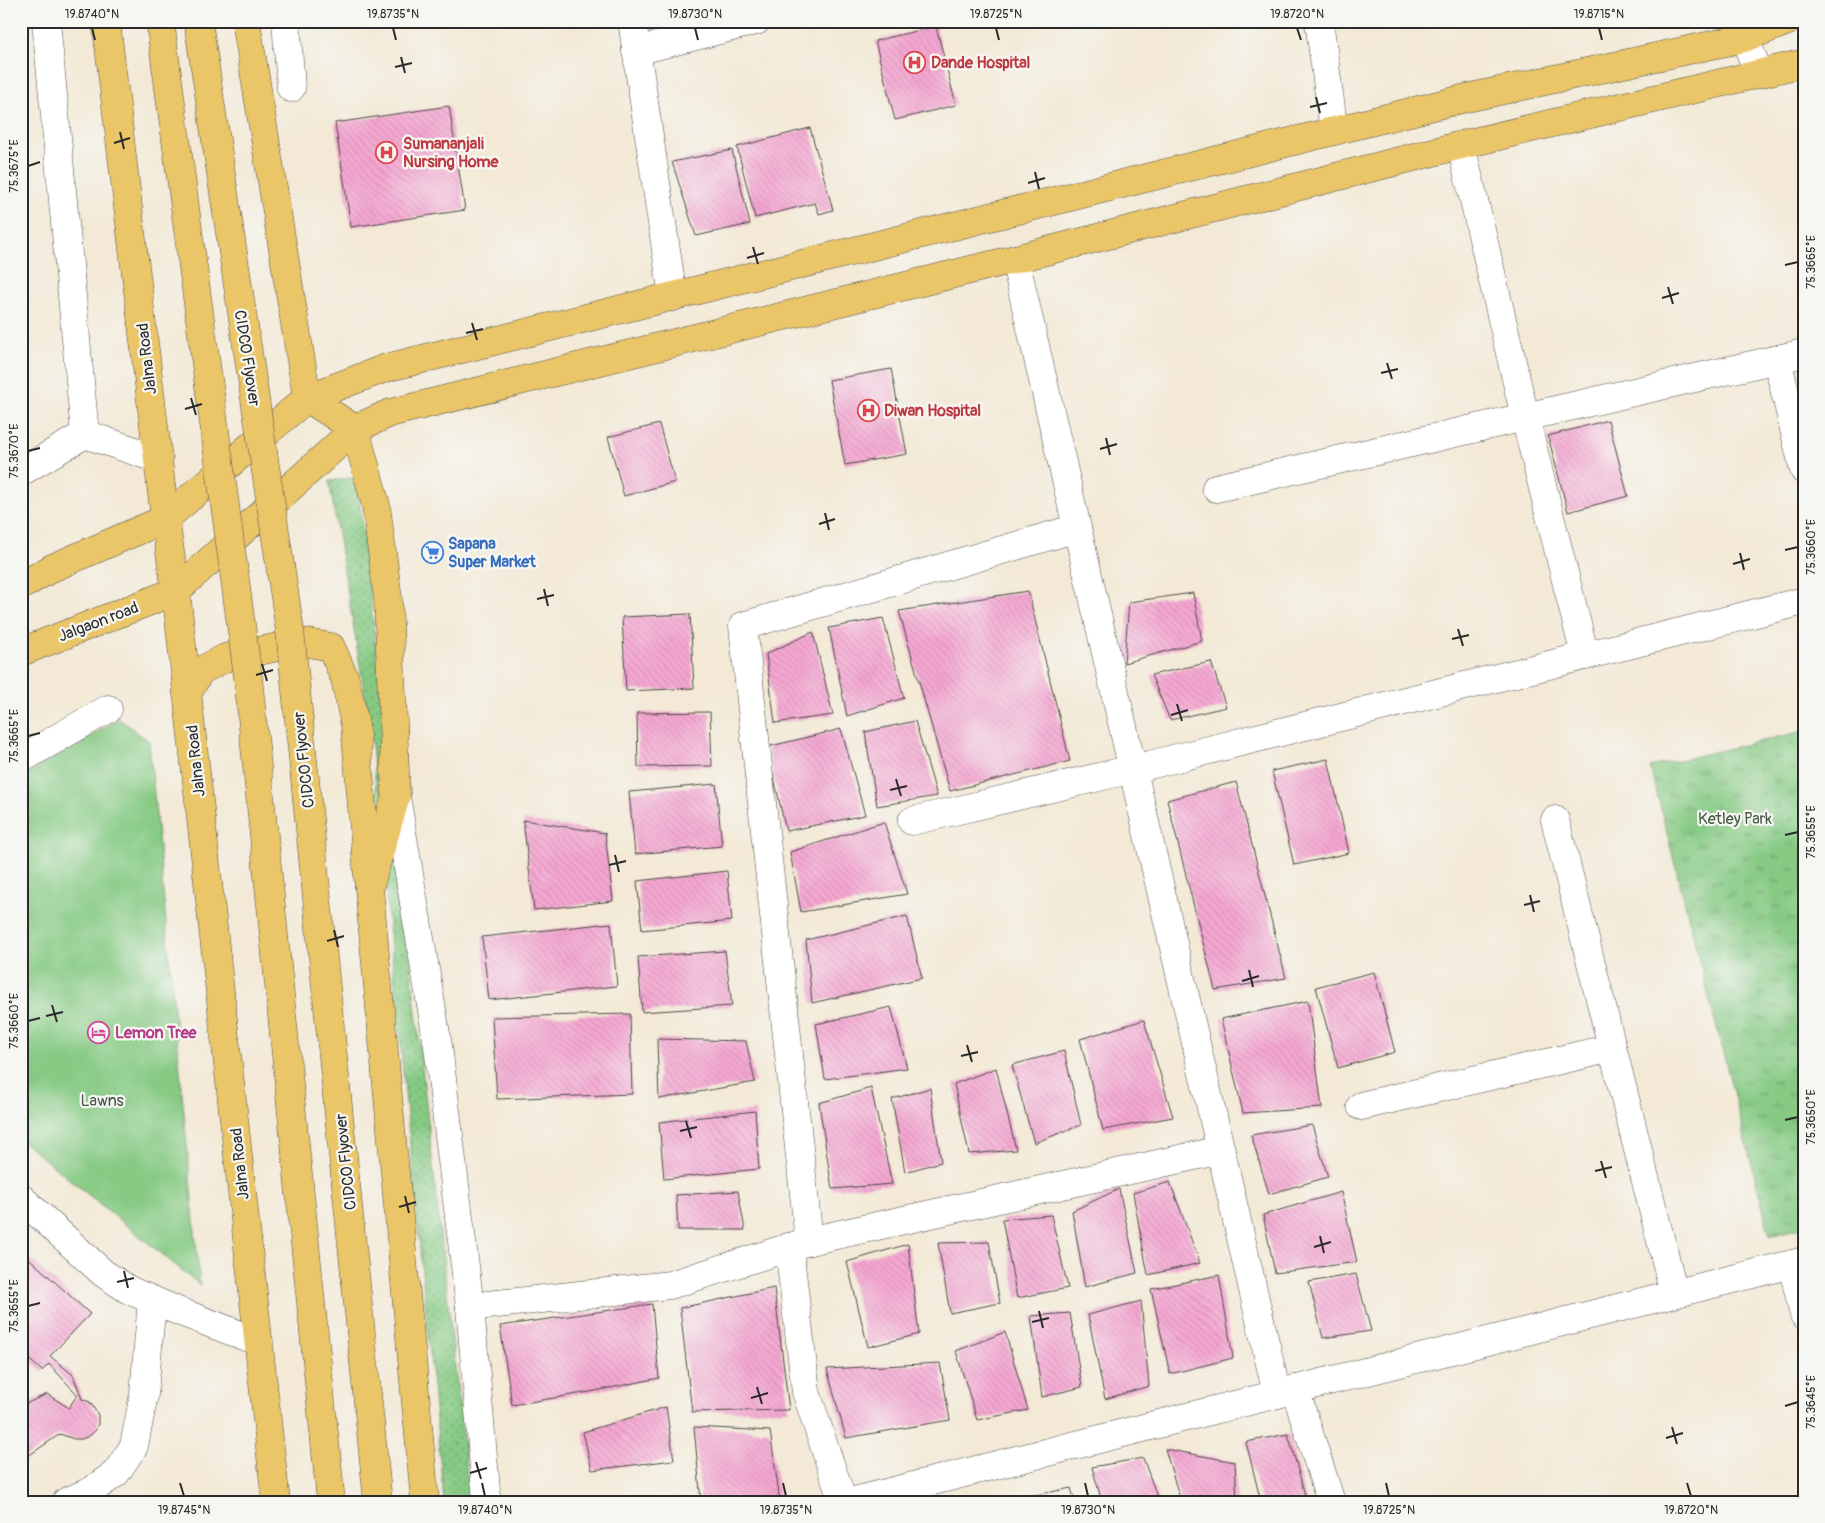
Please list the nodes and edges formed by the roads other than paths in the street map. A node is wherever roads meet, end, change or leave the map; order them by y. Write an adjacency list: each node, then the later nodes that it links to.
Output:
1 (46, 21): 25 (street)
2 (106, 21): 26 (main road, Jalna Road)
3 (160, 21): 59 (main road, bridge)
4 (198, 21): 60 (main road, CIDCO Flyover, bridge)
5 (246, 21): 22 (main road)
6 (286, 21): 15 (street)
7 (632, 21): 12 (street)
8 (756, 21): 12 (street)
9 (1319, 21): 16 (street)
10 (1788, 21): 11 (main road)
11 (1740, 30): 14 (street); 16 (main road)
12 (636, 51): 19 (street)
13 (1804, 63): 14 (main road)
14 (1759, 74): 17 (main road)
15 (291, 88)
16 (1334, 131): 19 (main road)
17 (1461, 145): 18 (main road); 23 (street)
18 (1015, 259): 24 (main road); 31 (street)
19 (673, 297): 22 (main road)
20 (1804, 353): 21 (street)
21 (1777, 359): 23 (street); 27 (street)
22 (307, 398): 24 (main road); 30 (main road)
23 (1525, 417): 29 (street); 36 (street)
24 (356, 429): 33 (main road); 41 (main road)
25 (85, 434): 26 (street); 28 (street)
26 (158, 459): 30 (main road, Jalna Road)
27 (1804, 470)
28 (21, 472)
29 (1216, 488)
30 (165, 519): 32 (main road); 33 (main road, Jalna Road)
31 (1077, 528): 40 (street); 49 (street)
32 (21, 586)
33 (176, 591): 35 (main road, Jalgaon road); 37 (main road, Jalna Road)
34 (1804, 601): 36 (street)
35 (21, 652)
36 (1585, 656): 40 (street)
37 (187, 694): 44 (main road); 55 (main road, Jalna Road)
38 (108, 709): 39 (street)
39 (21, 759)
40 (1133, 770): 43 (street); 47 (street)
41 (396, 796): 44 (main road); 53 (street)
42 (1555, 820): 45 (street)
43 (912, 821)
44 (369, 888): 61 (main road)
45 (1612, 1048): 46 (street); 51 (street)
46 (1361, 1106)
47 (1221, 1150): 49 (street); 56 (street)
48 (21, 1198): 52 (street)
49 (799, 1244): 53 (street); 63 (street)
50 (1798, 1262): 51 (street); 54 (street)
51 (1674, 1293): 56 (street)
52 (152, 1300): 55 (street); 57 (street)
53 (470, 1307): 62 (street)
54 (1804, 1315)
55 (259, 1342): 58 (main road, Jalna Road)
56 (1286, 1391): 64 (street); 65 (street)
57 (66, 1502)
58 (276, 1502)
59 (331, 1502)
60 (378, 1502)
61 (425, 1502)
62 (487, 1502)
63 (843, 1502)
64 (850, 1502)
65 (1331, 1502)

